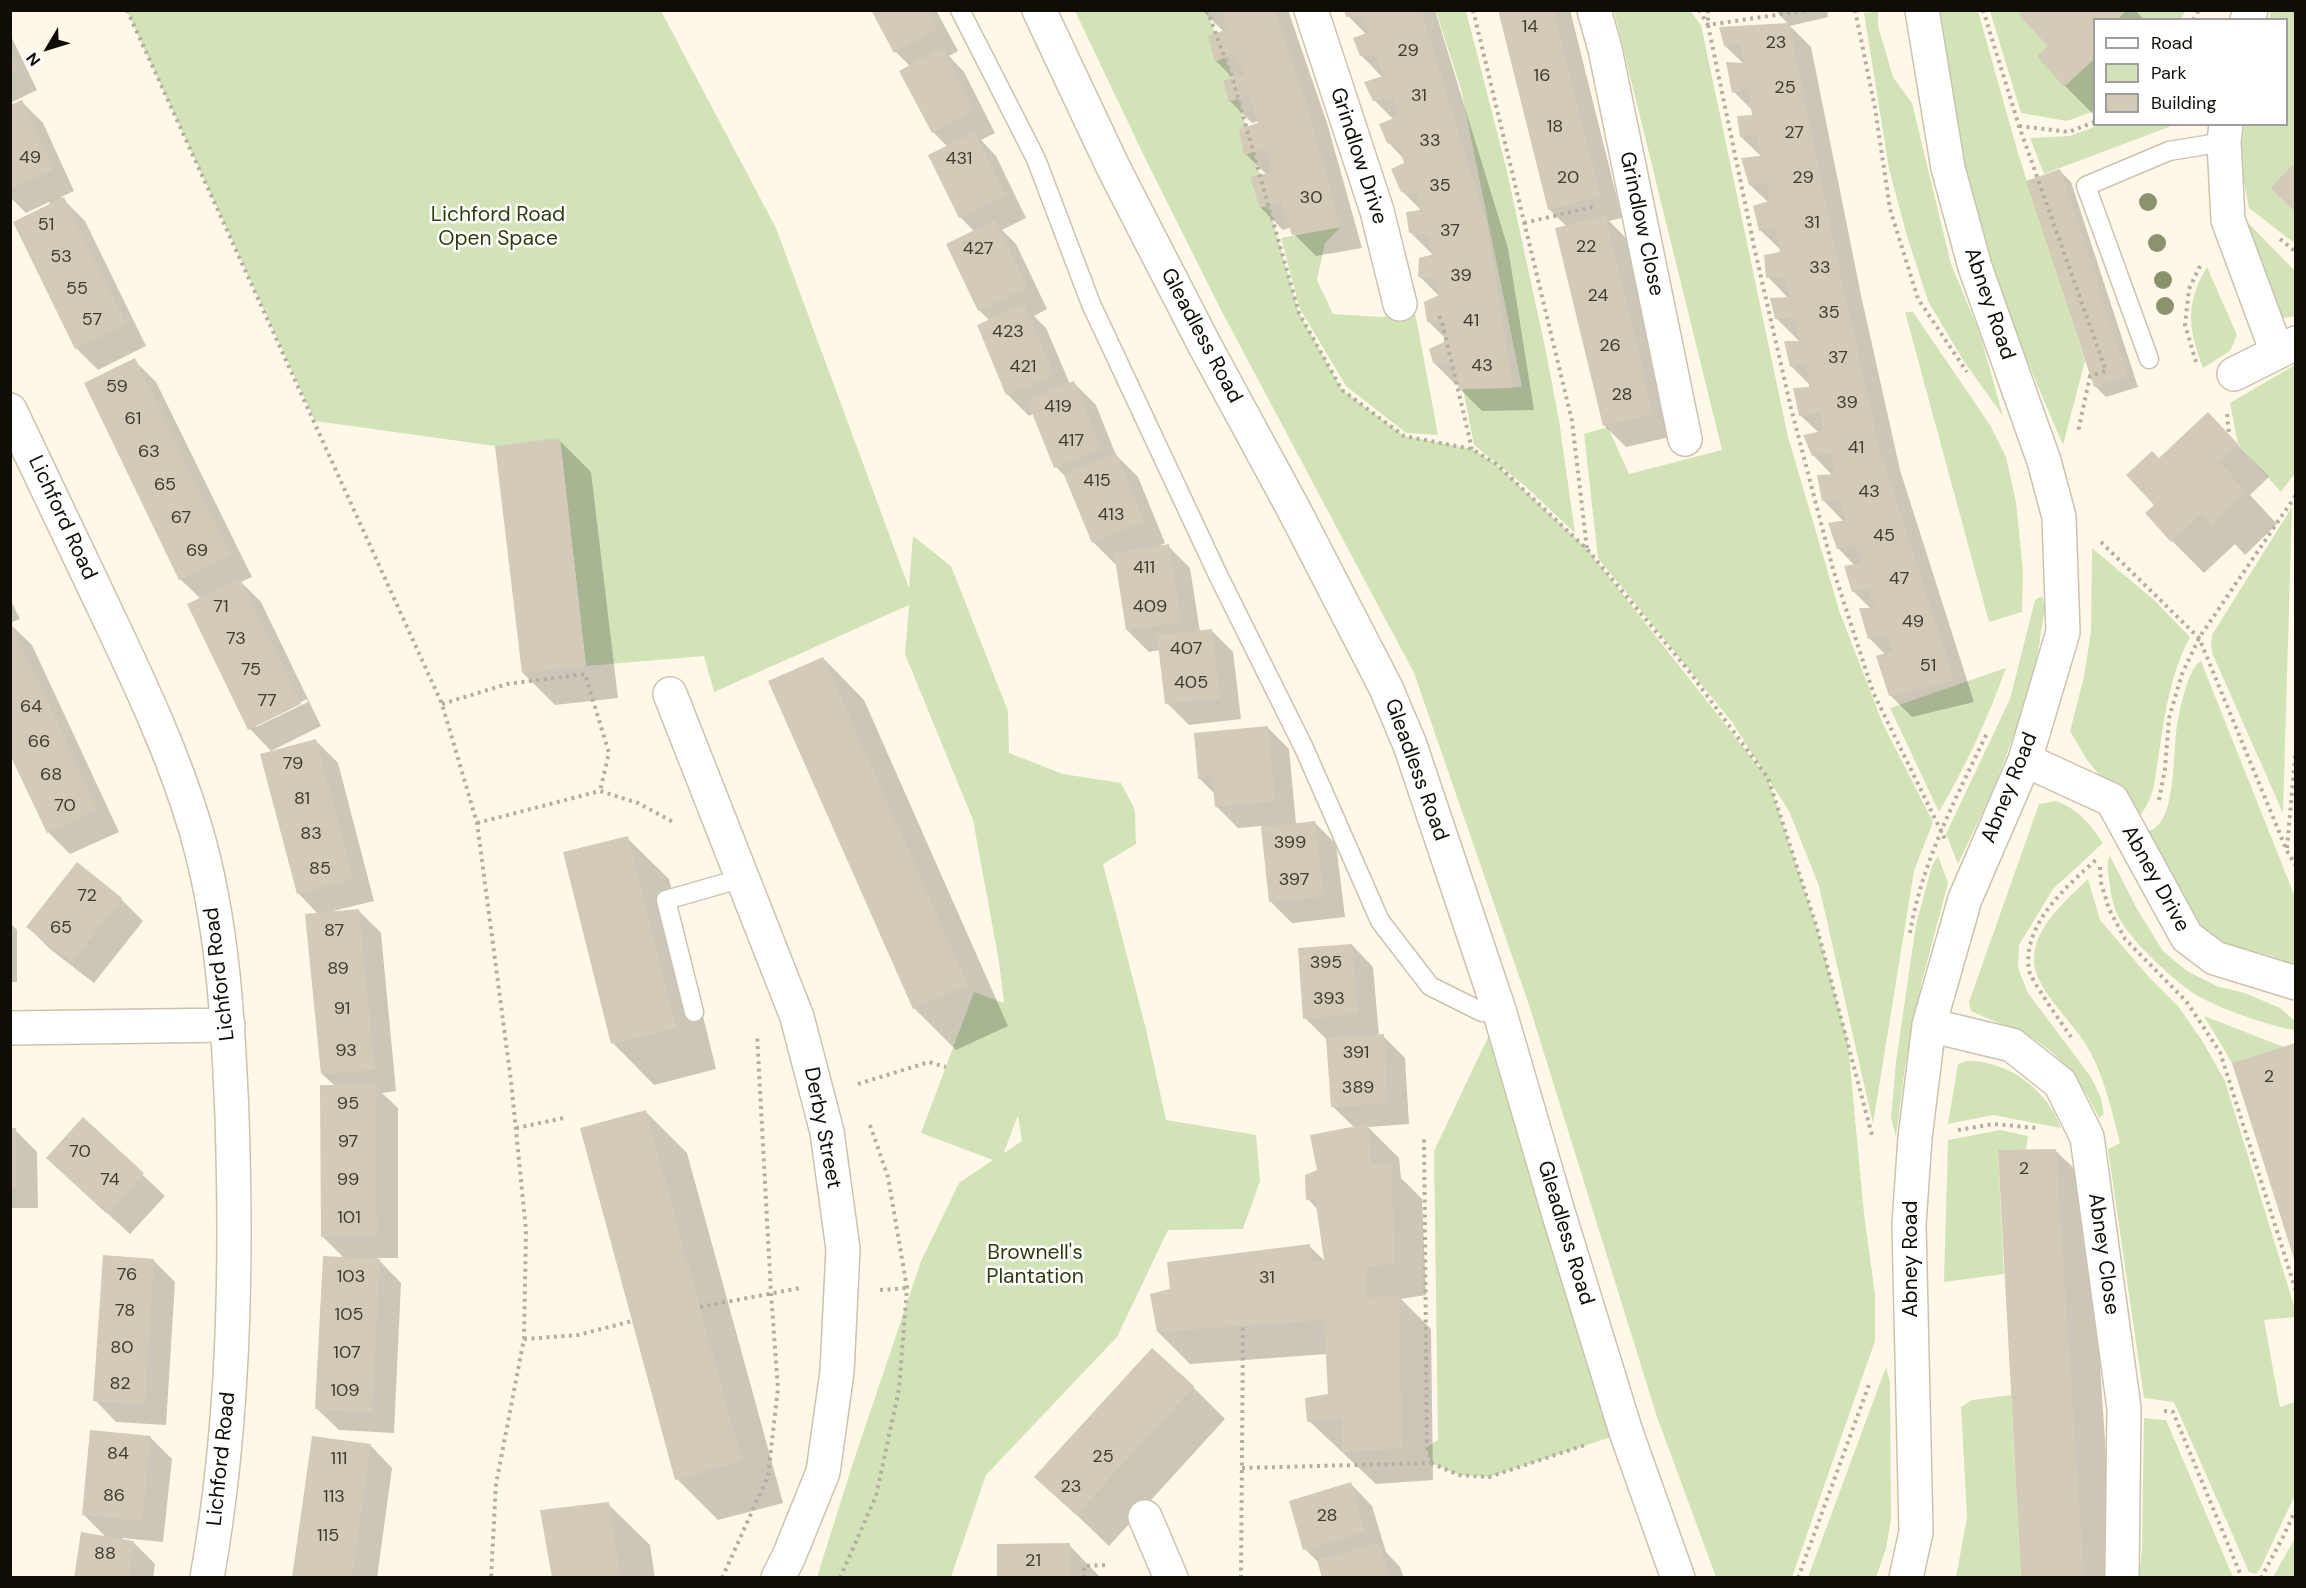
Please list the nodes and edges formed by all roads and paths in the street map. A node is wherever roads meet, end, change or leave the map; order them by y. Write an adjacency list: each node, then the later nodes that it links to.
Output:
1 (127, 10): 38 (path)
2 (960, 10): 53 (lane)
3 (1039, 10): 53 (street, Gleadless Road)
4 (1206, 10): 32 (path)
5 (1311, 10): 21 (street, Grindlow Drive)
6 (1473, 10): 19 (path)
7 (1594, 10): 18 (street, Grindlow Close)
8 (1699, 10): 14 (path)
9 (1708, 10): 14 (path)
10 (1809, 10): 14 (path)
11 (1856, 10): 26 (path)
12 (1922, 10): 34 (street, Abney Road)
13 (1983, 10): 16 (path)
14 (1708, 25): 45 (path)
15 (2093, 122): 16 (path)
16 (2019, 126): 29 (path)
17 (2225, 133): 20 (street); 23 (lane)
18 (1636, 197): 19 (path); 31 (street, Grindlow Close)
19 (1524, 223): 35 (path)
20 (2238, 248): 22 (street); 24 (path)
21 (1400, 304): 32 (path)
22 (2286, 347): 25 (street)
23 (2149, 360)
24 (2198, 367)
25 (2234, 374)
26 (1971, 378)
27 (2224, 406): 30 (path)
28 (10, 410): 55 (street, Lichford Road)
29 (2077, 434)
30 (2229, 434)
31 (1685, 439)
32 (1472, 449): 35 (path)
33 (2295, 495): 36 (path)
34 (2059, 517): 36 (path); 41 (street, Abney Road)
35 (1587, 549): 64 (path)
36 (2199, 638): 46 (path)
37 (670, 694): 49 (street, Derby Street)
38 (442, 704): 42 (path); 43 (path)
39 (1989, 728): 45 (path)
40 (2295, 747): 46 (path)
41 (2025, 759): 50 (street, Abney Road); 52 (street, Abney Drive)
42 (600, 791): 43 (path); 44 (path)
43 (477, 823): 62 (path)
44 (682, 828)
45 (1941, 828): 50 (path); 51 (path)
46 (2287, 851): 48 (path)
47 (2099, 857): 66 (path)
48 (2295, 866)
49 (744, 878): 54 (lane); 65 (street, Derby Street)
50 (1965, 899): 56 (street, Abney Road)
51 (1908, 944)
52 (2295, 983)
53 (1499, 1010): 87 (street, Gleadless Road)
54 (694, 1012)
55 (228, 1025): 58 (street); 80 (street, Lichford Road)
56 (1929, 1025): 73 (street, Abney Close); 89 (street, Abney Road)
57 (756, 1027): 67 (path)
58 (10, 1029)
59 (945, 1067): 60 (path)
60 (856, 1085)
61 (564, 1118): 62 (path)
62 (516, 1128): 71 (path)
63 (1424, 1136): 75 (path)
64 (1875, 1145)
65 (842, 1280): 67 (path); 83 (street, Derby Street)
66 (2295, 1291)
67 (771, 1293): 68 (path); 82 (path)
68 (700, 1307)
69 (632, 1321): 71 (path)
70 (1243, 1326): 76 (path)
71 (525, 1339): 81 (path)
72 (1872, 1376): 88 (path)
73 (2124, 1408): 90 (street, Abney Close); 91 (path)
74 (1598, 1442): 75 (path)
75 (1431, 1463): 76 (path)
76 (1242, 1468): 86 (path)
77 (2295, 1509): 92 (path)
78 (1145, 1517): 85 (street)
79 (1107, 1565): 84 (path)
80 (207, 1578)
81 (490, 1578)
82 (723, 1578)
83 (778, 1578)
84 (1084, 1578)
85 (1171, 1578)
86 (1241, 1578)
87 (1678, 1578)
88 (1798, 1578)
89 (1906, 1578)
90 (2122, 1578)
91 (2242, 1578)
92 (2261, 1578)

